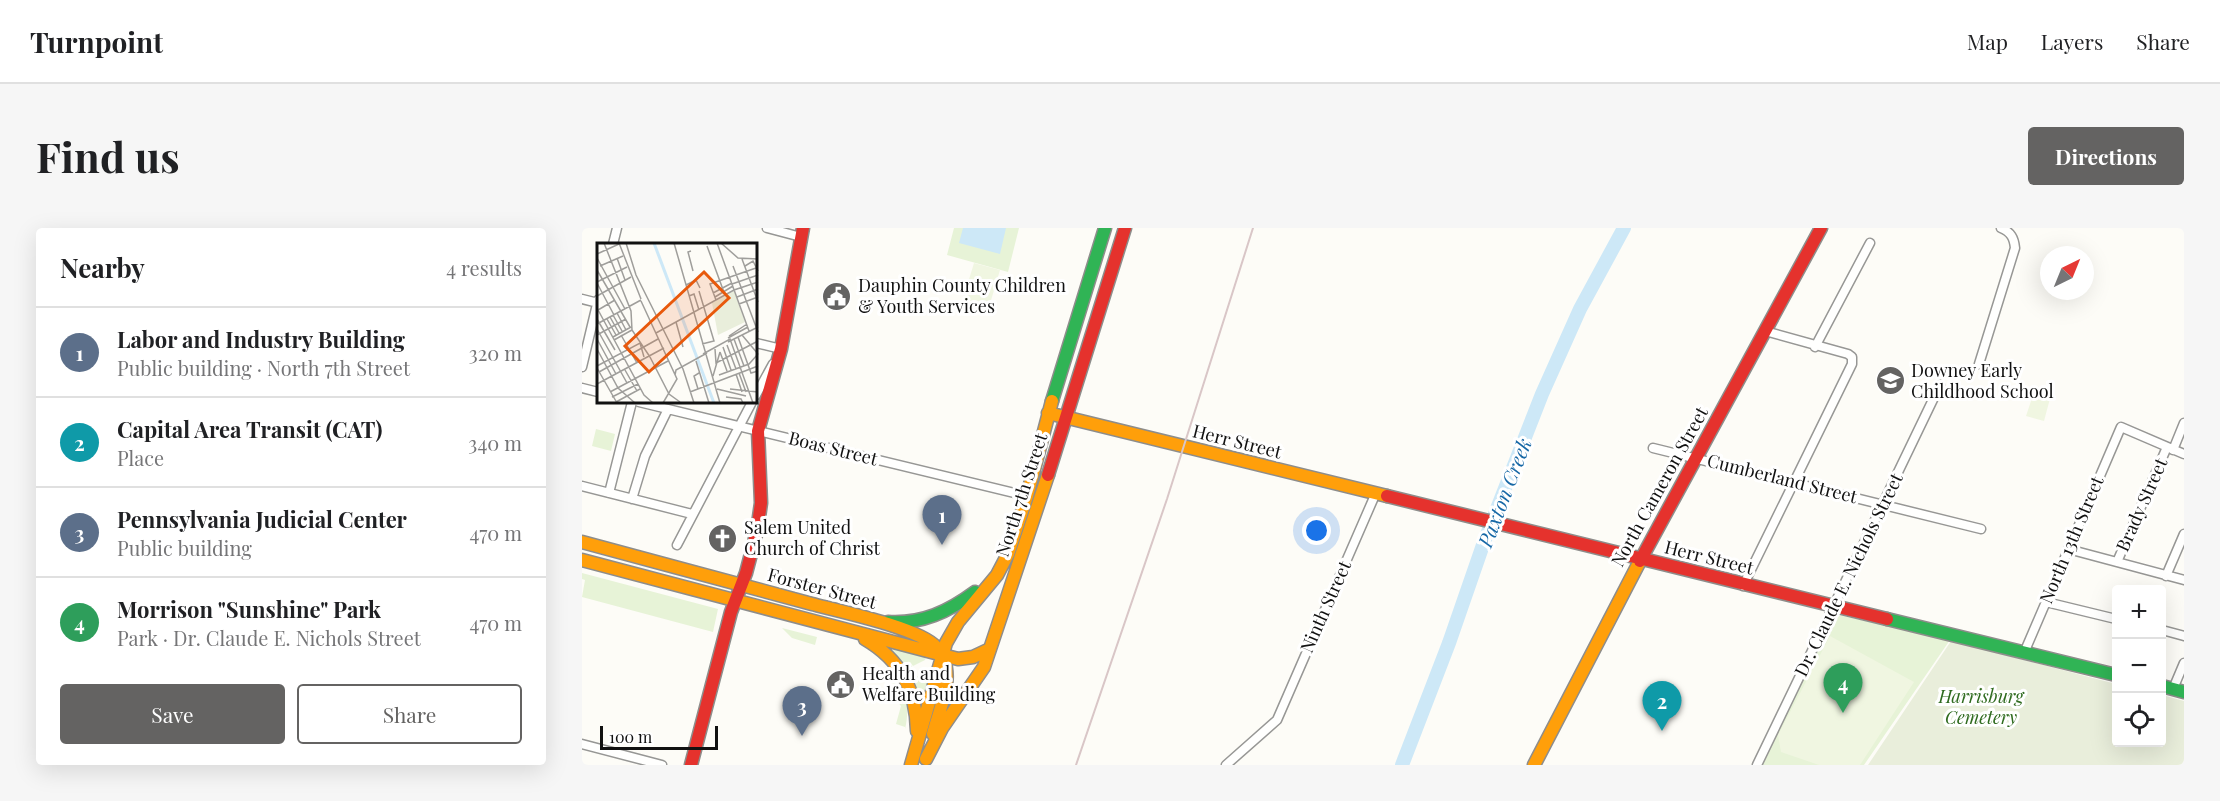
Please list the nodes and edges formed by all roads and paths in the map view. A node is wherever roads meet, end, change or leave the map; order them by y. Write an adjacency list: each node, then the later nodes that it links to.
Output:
1 (617, 228): 8 (street)
2 (1105, 228): 27 (main road, North 7th Street)
3 (1125, 228): 28 (main road, North 7th Street)
4 (1821, 228): 13 (main road, North Cameron Street)
5 (2001, 228): 17 (street)
6 (764, 229): 7 (street)
7 (802, 232): 16 (main road)
8 (613, 243)
9 (1870, 243): 15 (street)
10 (582, 299): 11 (street)
11 (597, 302)
12 (597, 306): 18 (street)
13 (1765, 332): 15 (street); 35 (main road, North Cameron Street)
14 (758, 343): 16 (street)
15 (1815, 347): 36 (street)
16 (781, 349): 21 (street); 31 (main road)
17 (1979, 364)
18 (582, 367)
19 (1940, 385): 42 (street, Dr. Claude E. Nichols Street)
20 (582, 388): 22 (street)
21 (758, 391)
22 (597, 392)
23 (631, 404): 38 (street)
24 (647, 404): 26 (street, Boas Street)
25 (751, 404): 30 (street)
26 (668, 409): 30 (street, Boas Street); 41 (street)
27 (1048, 413): 28 (main road, Herr Street); 40 (main road, North 7th Street)
28 (1066, 417): 39 (main road, Herr Street); 65 (main road, North 7th Street)
29 (2184, 423): 33 (street, Brady Street)
30 (739, 426): 31 (street, Boas Street); 43 (street)
31 (758, 431): 40 (street, Boas Street); 55 (main road)
32 (1653, 448): 35 (street, Cumberland Street)
33 (2170, 448): 34 (street); 48 (street, North 13th Street); 51 (street, Brady Street)
34 (2184, 454)
35 (1698, 458): 36 (street, Cumberland Street); 50 (main road, North Cameron Street)
36 (1794, 482): 42 (street, Cumberland Street); 56 (street)
37 (582, 486): 38 (street)
38 (609, 493): 41 (street)
39 (1375, 495): 50 (main road, Herr Street); 78 (street, Ninth Street)
40 (1027, 496): 52 (main road, North 7th Street)
41 (632, 499): 43 (street)
42 (1883, 504): 44 (street, Cumberland Street); 59 (street, Dr. Claude E. Nichols Street)
43 (692, 514): 47 (street)
44 (1981, 529)
45 (2184, 534): 53 (street)
46 (582, 542): 55 (main road, Forster Street)
47 (677, 545)
48 (2068, 549): 51 (street); 58 (street, North 13th Street)
49 (582, 560): 57 (main road, Forster Street)
50 (1641, 560): 56 (main road, Herr Street); 79 (main road, North Cameron Street)
51 (2117, 562): 53 (street)
52 (1003, 565): 61 (main road); 67 (main road, North 7th Street)
53 (2166, 576): 54 (street)
54 (2184, 580)
55 (741, 585): 57 (main road); 61 (main road, Forster Street)
56 (1743, 586): 59 (main road, Herr Street)
57 (735, 602): 63 (main road, Forster Street); 76 (main road)
58 (2046, 602): 60 (street); 66 (street, North 13th Street)
59 (1833, 608): 66 (main road, Herr Street); 73 (street, Dr. Claude E. Nichols Street)
60 (2112, 618)
61 (871, 620): 67 (main road, Forster Street)
62 (2166, 631): 64 (street)
63 (852, 633): 67 (main road, Forster Street); 72 (main road)
64 (2184, 636)
65 (990, 649): 67 (main road, Forster Street); 74 (main road, North 7th Street)
66 (2024, 653): 69 (main road, Herr Street)
67 (942, 655): 72 (main road, North 7th Street); 74 (main road)
68 (2184, 663): 70 (street)
69 (2112, 674)
70 (2173, 689)
71 (582, 744): 75 (street)
72 (915, 751): 77 (main road)
73 (1759, 761)
74 (925, 762)
75 (662, 765)
76 (691, 765)
77 (912, 765)
78 (1226, 765)
79 (1534, 765)

